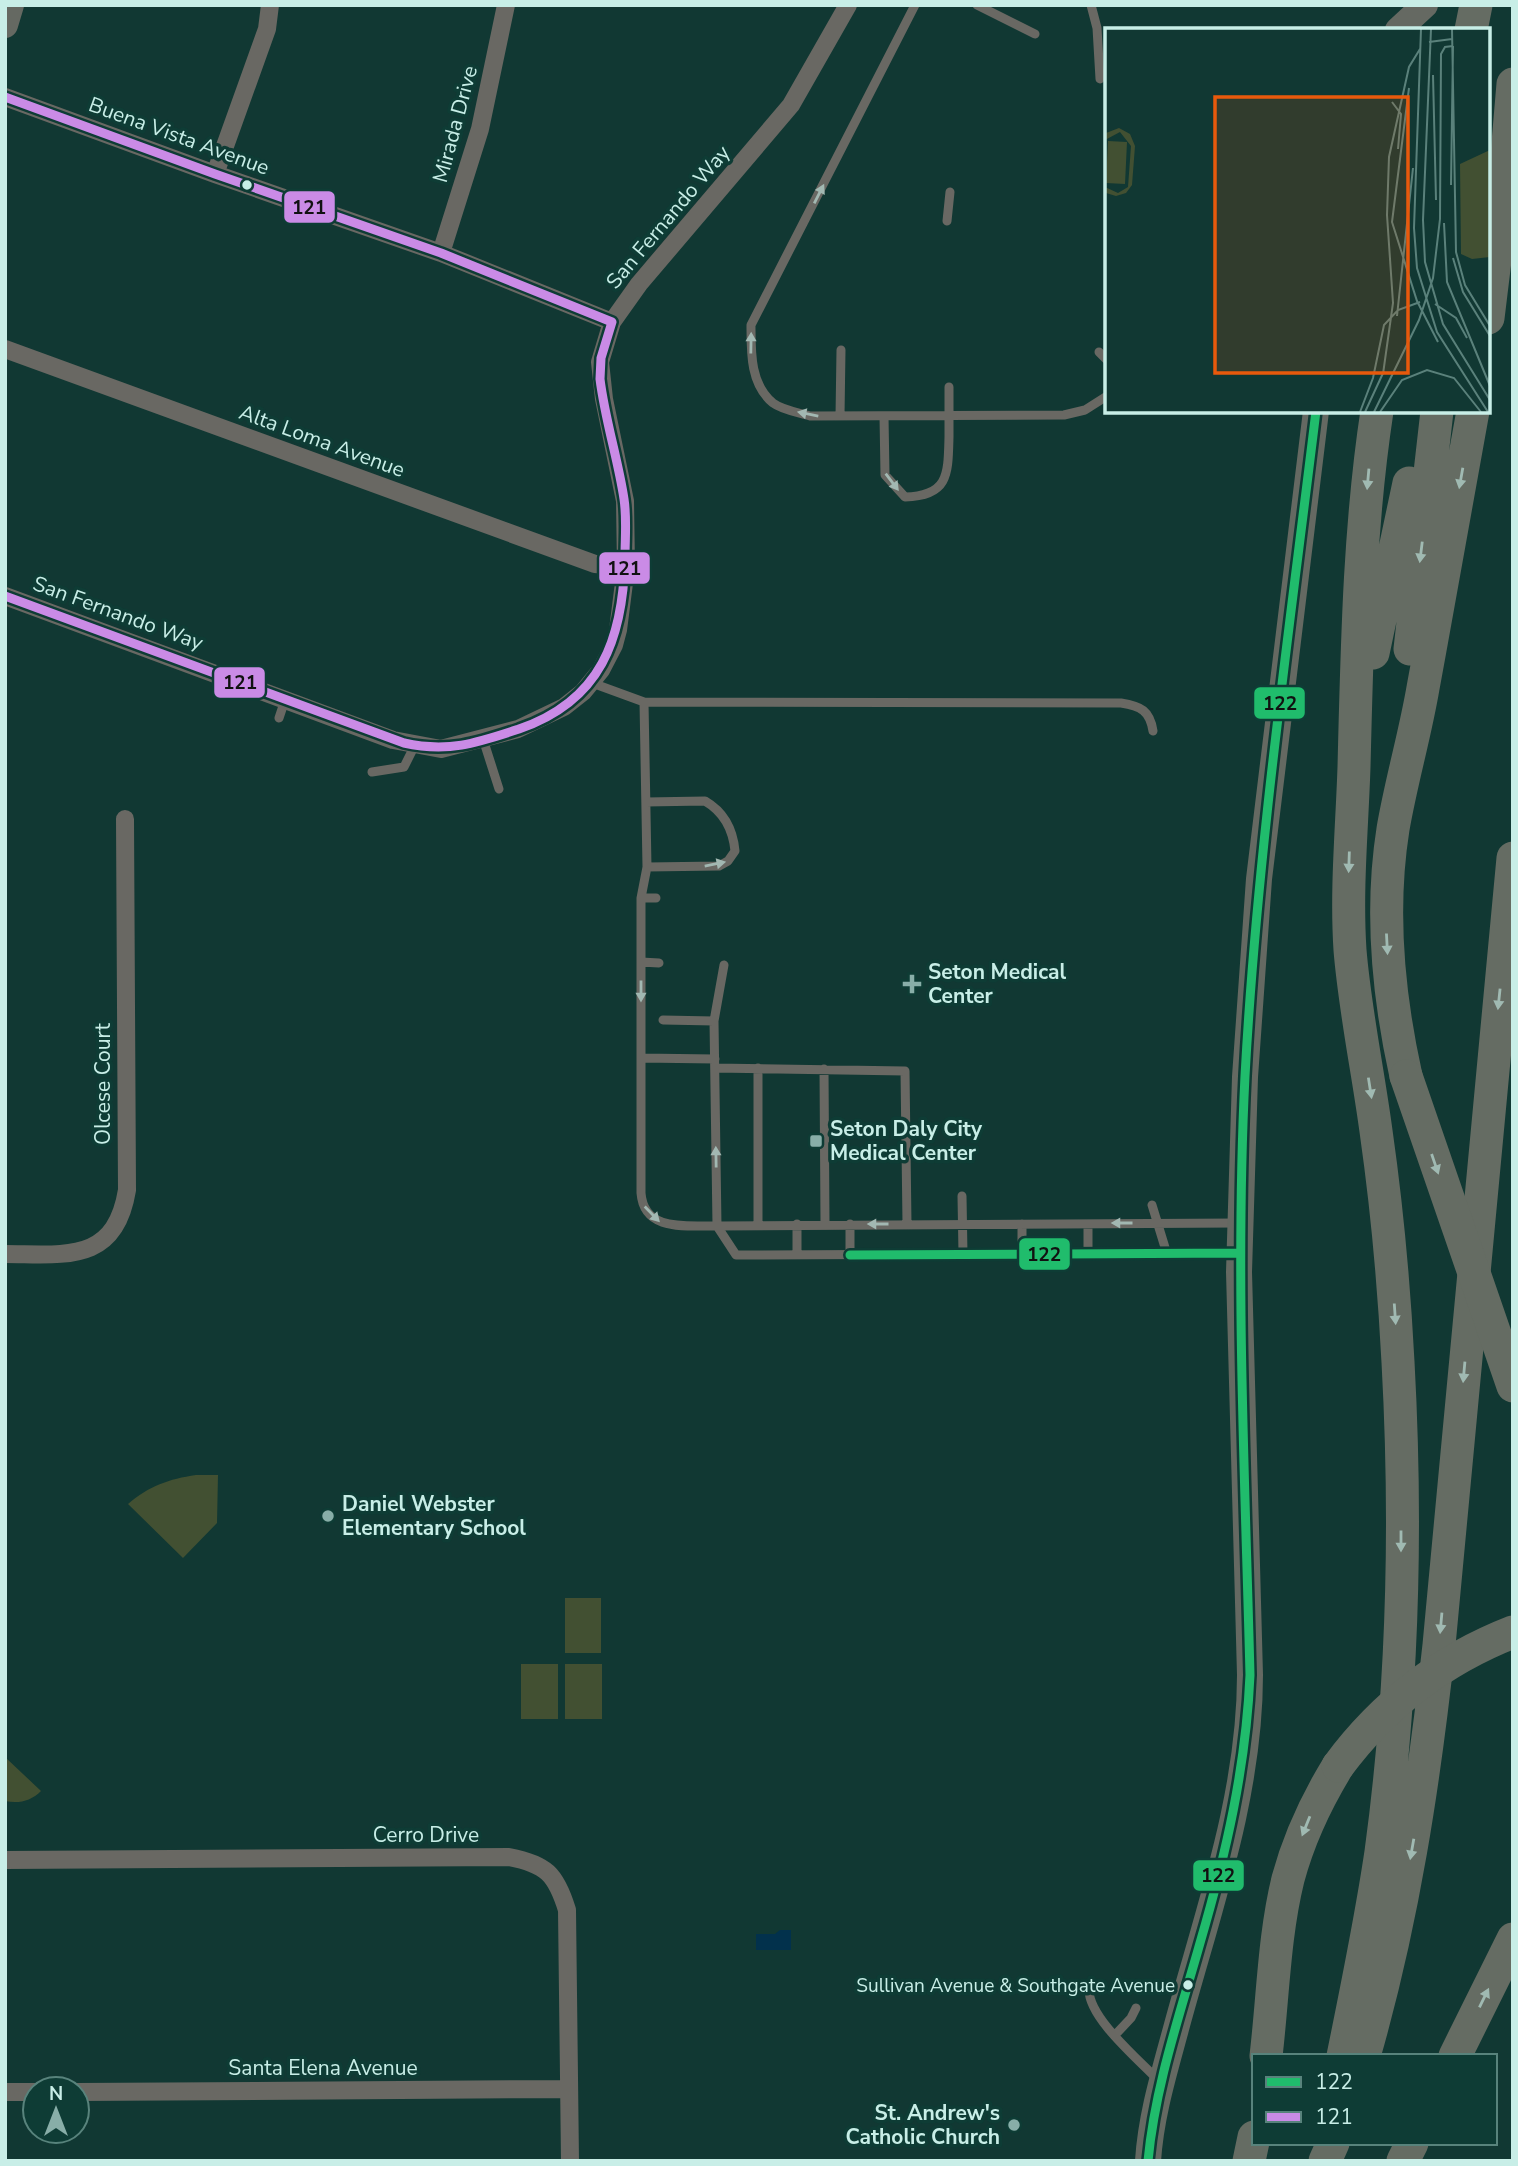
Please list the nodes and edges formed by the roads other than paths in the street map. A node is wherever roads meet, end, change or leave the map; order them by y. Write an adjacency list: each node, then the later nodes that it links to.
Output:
1 (11, 5): 11 (street)
2 (270, 5): 19 (street)
3 (506, 5): 22 (street, Mirada Drive)
4 (915, 5): 36 (lane, one-way to 4)
5 (976, 5): 15 (lane)
6 (1091, 5): 16 (lane)
7 (1391, 5): 12 (street)
8 (1425, 5): 13 (street)
9 (1476, 5): 14 (highway)
10 (845, 6): 24 (street, San Fernando Way)
11 (5, 25)
12 (1391, 28)
13 (1400, 28)
14 (1471, 28)
15 (1035, 34)
16 (1100, 79)
17 (1513, 84): 23 (highway)
18 (5, 97): 19 (street, Buena Vista Avenue)
19 (215, 174): 22 (street, Buena Vista Avenue)
20 (950, 192): 21 (lane)
21 (947, 221)
22 (441, 253): 24 (street, Buena Vista Avenue)
23 (1490, 302)
24 (612, 322): 39 (street, San Fernando Way)
25 (5, 349): 39 (street, Alta Loma Avenue)
26 (841, 350): 36 (lane)
27 (1099, 352): 28 (lane)
28 (1105, 358)
29 (950, 387): 38 (lane)
30 (1105, 397): 38 (lane)
31 (1316, 413): 70 (street)
32 (1377, 413): 50 (highway, one-way to 50)
33 (1424, 413): 50 (highway)
34 (1437, 413): 53 (highway, one-way to 53)
35 (1473, 413): 53 (highway, one-way to 53)
36 (840, 416): 37 (lane)
37 (884, 416): 38 (lane); 38 (lane, one-way to 38)
38 (949, 416)
39 (625, 567): 41 (street, San Fernando Way)
40 (5, 596): 42 (street, San Fernando Way)
41 (592, 683): 43 (lane); 46 (street, San Fernando Way)
42 (285, 700): 44 (lane); 47 (street, San Fernando Way)
43 (644, 702): 45 (lane); 51 (lane)
44 (279, 718)
45 (1153, 731)
46 (483, 739): 47 (street, San Fernando Way); 49 (lane)
47 (415, 746): 48 (lane)
48 (372, 772)
49 (499, 789)
50 (1353, 793): 96 (highway, one-way to 96)
51 (646, 802): 55 (lane); 55 (lane, one-way to 51)
52 (125, 819): 81 (street, Olcese Court)
53 (1394, 828): 88 (highway, one-way to 88, bridge)
54 (1513, 858): 97 (highway, one-way to 97)
55 (647, 867): 56 (lane)
56 (641, 898): 57 (lane); 58 (lane)
57 (656, 898)
58 (641, 962): 59 (lane); 63 (lane, one-way to 63)
59 (659, 963)
60 (724, 965): 62 (lane)
61 (663, 1020): 62 (lane)
62 (714, 1021): 64 (lane)
63 (641, 1058): 64 (lane); 79 (lane, one-way to 79)
64 (715, 1064): 65 (lane); 79 (lane, one-way to 64)
65 (758, 1068): 66 (lane); 71 (lane)
66 (824, 1069): 73 (lane); 75 (lane)
67 (962, 1196): 76 (lane)
68 (1152, 1205): 69 (lane)
69 (1160, 1223): 70 (lane); 78 (lane, one-way to 78); 85 (lane)
70 (1239, 1223): 80 (street)
71 (758, 1224): 72 (lane); 79 (lane)
72 (797, 1224): 73 (lane); 86 (lane)
73 (825, 1224): 74 (lane)
74 (850, 1224): 75 (lane, one-way to 74); 87 (lane)
75 (906, 1224): 76 (lane)
76 (962, 1224): 77 (lane); 82 (lane)
77 (1022, 1224): 78 (lane); 83 (lane)
78 (1088, 1224): 84 (lane)
79 (717, 1226): 86 (lane)
80 (1239, 1253): 85 (lane); 99 (street)
81 (5, 1254)
82 (963, 1254): 83 (lane); 87 (lane)
83 (1022, 1254): 84 (lane)
84 (1088, 1254): 85 (lane)
85 (1167, 1254)
86 (797, 1255): 87 (lane)
87 (850, 1255)
88 (1513, 1386)
89 (1513, 1632): 95 (highway, one-way to 95, bridge)
90 (5, 1860): 100 (street, Cerro Drive)
91 (1513, 1939): 98 (highway, one-way to 91)
92 (1089, 1990): 94 (lane)
93 (1136, 2008): 94 (lane)
94 (1115, 2035): 99 (lane)
95 (1266, 2054)
96 (1343, 2054)
97 (1365, 2054)
98 (1456, 2054)
99 (1161, 2083): 105 (street)
100 (569, 2089): 101 (street, Santa Elena Avenue); 104 (street, Cerro Drive)
101 (91, 2092)
102 (1332, 2145): 106 (highway)
103 (1411, 2145): 107 (highway)
104 (570, 2161)
105 (1148, 2161)
106 (1324, 2161)
107 (1403, 2161)

